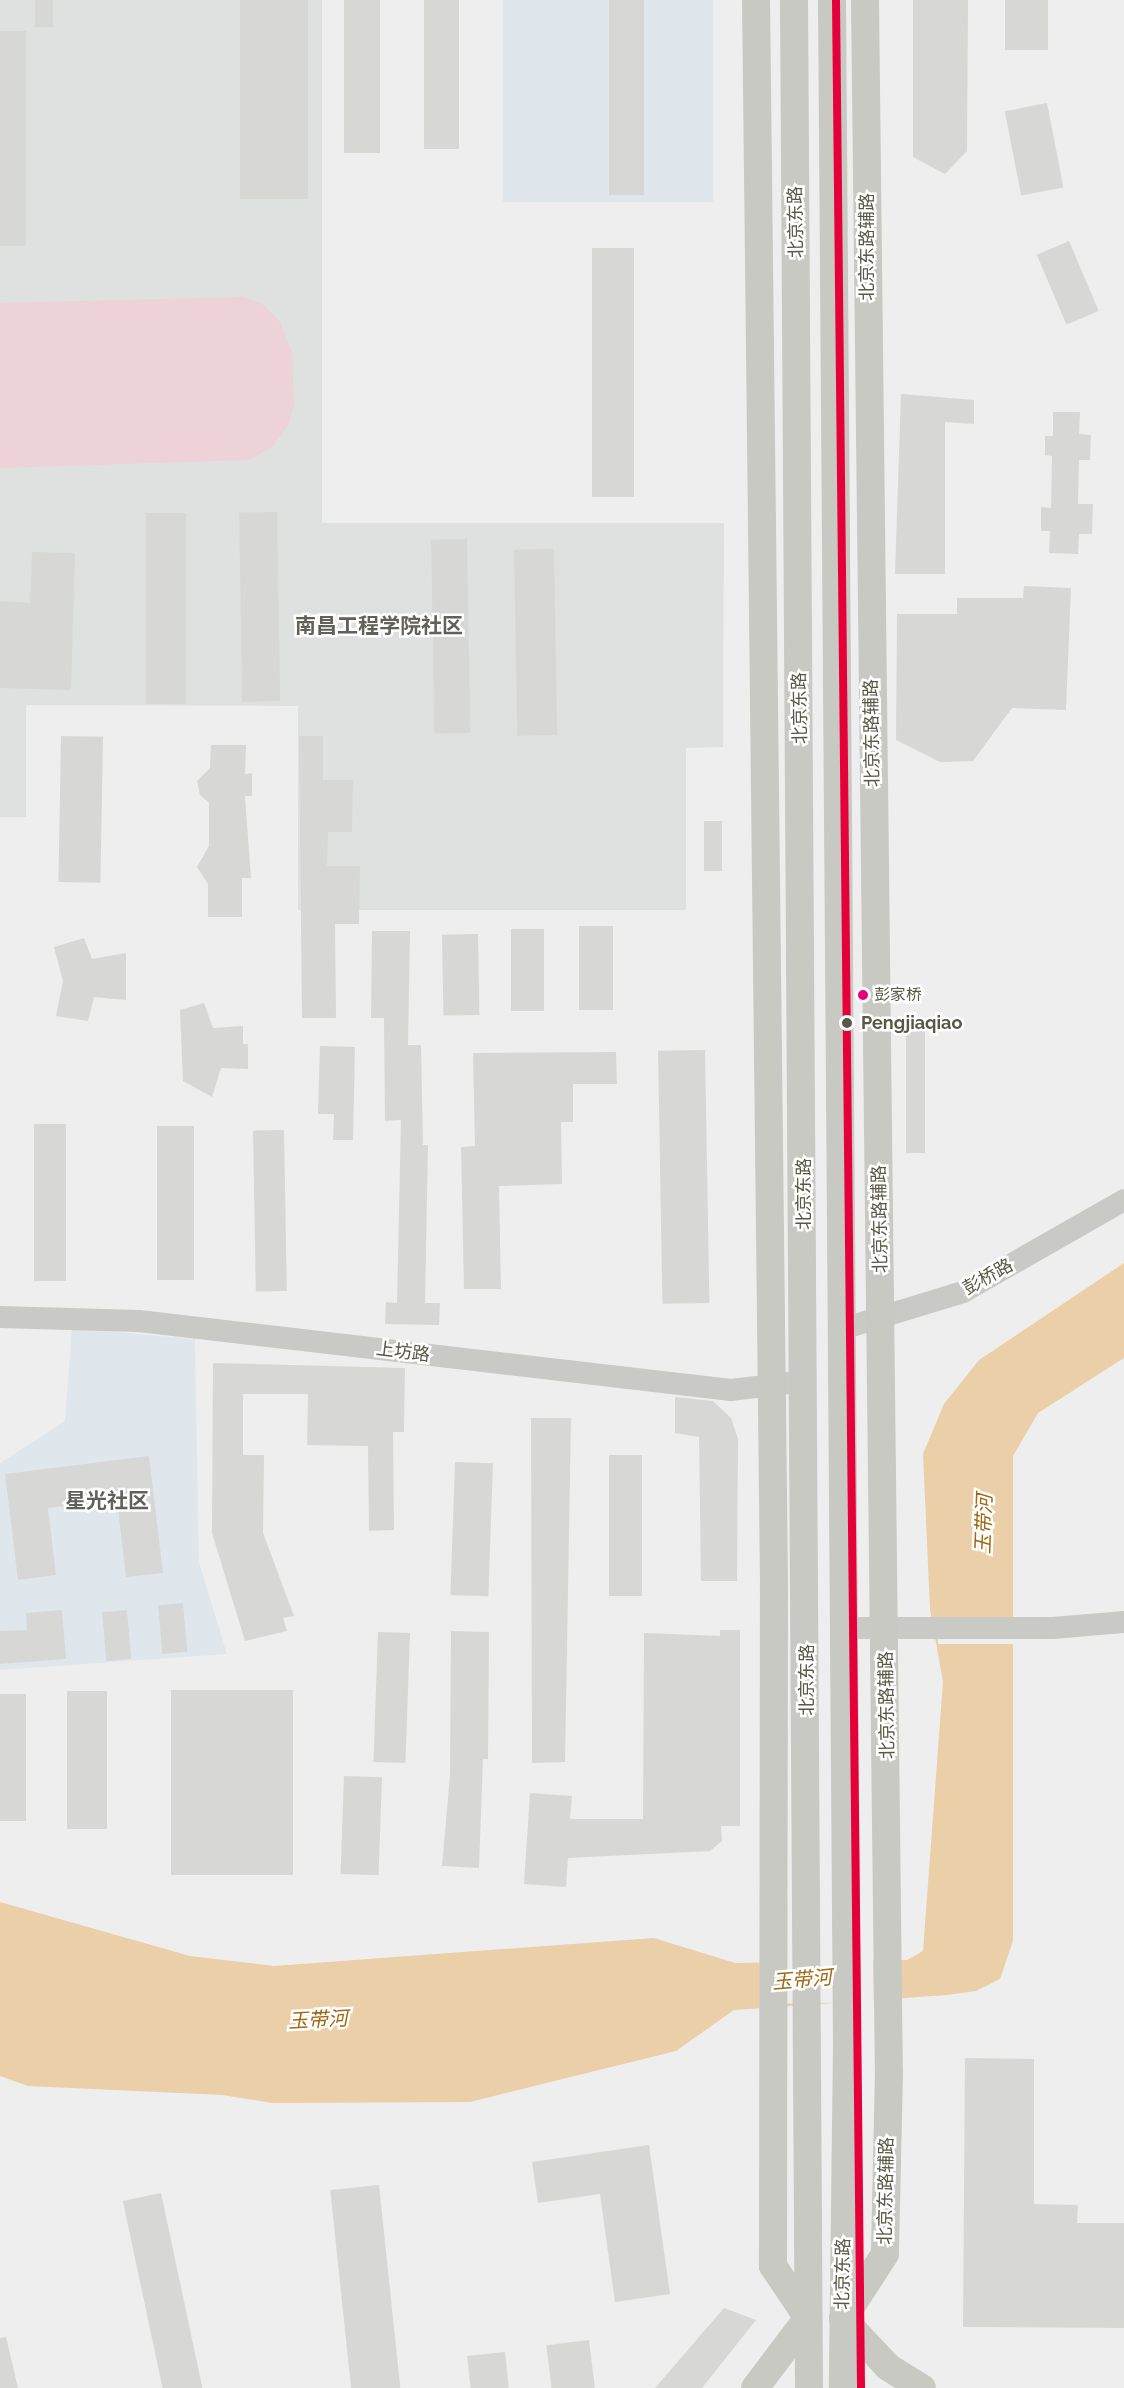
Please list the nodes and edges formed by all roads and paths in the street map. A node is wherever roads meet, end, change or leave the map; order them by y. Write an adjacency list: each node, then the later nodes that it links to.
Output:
1 (756, 0): 10 (main road)
2 (794, 0): 9 (main road, 北京东路)
3 (832, 0): 8 (main road, 北京东路)
4 (865, 0): 7 (main road, 北京东路辅路)
5 (1124, 1200): 7 (street, 彭桥路)
6 (0, 1317): 10 (street, 上坊路)
7 (882, 1321): 8 (street, 彭桥路); 12 (main road, 北京东路辅路)
8 (842, 1329): 13 (main road, 北京东路)
9 (805, 1381): 10 (street, 上坊路); 14 (main road, 北京东路)
10 (772, 1385): 14 (main road)
11 (1124, 1622): 12 (street)
12 (886, 1627): 13 (street); 15 (main road, 北京东路辅路)
13 (844, 1628): 15 (main road, 北京东路)
14 (808, 2318): 16 (main road); 17 (main road, 北京东路)
15 (843, 2319): 18 (main road, 北京东路); 19 (main road)
16 (755, 2388)
17 (809, 2388)
18 (843, 2388)
19 (922, 2388)

